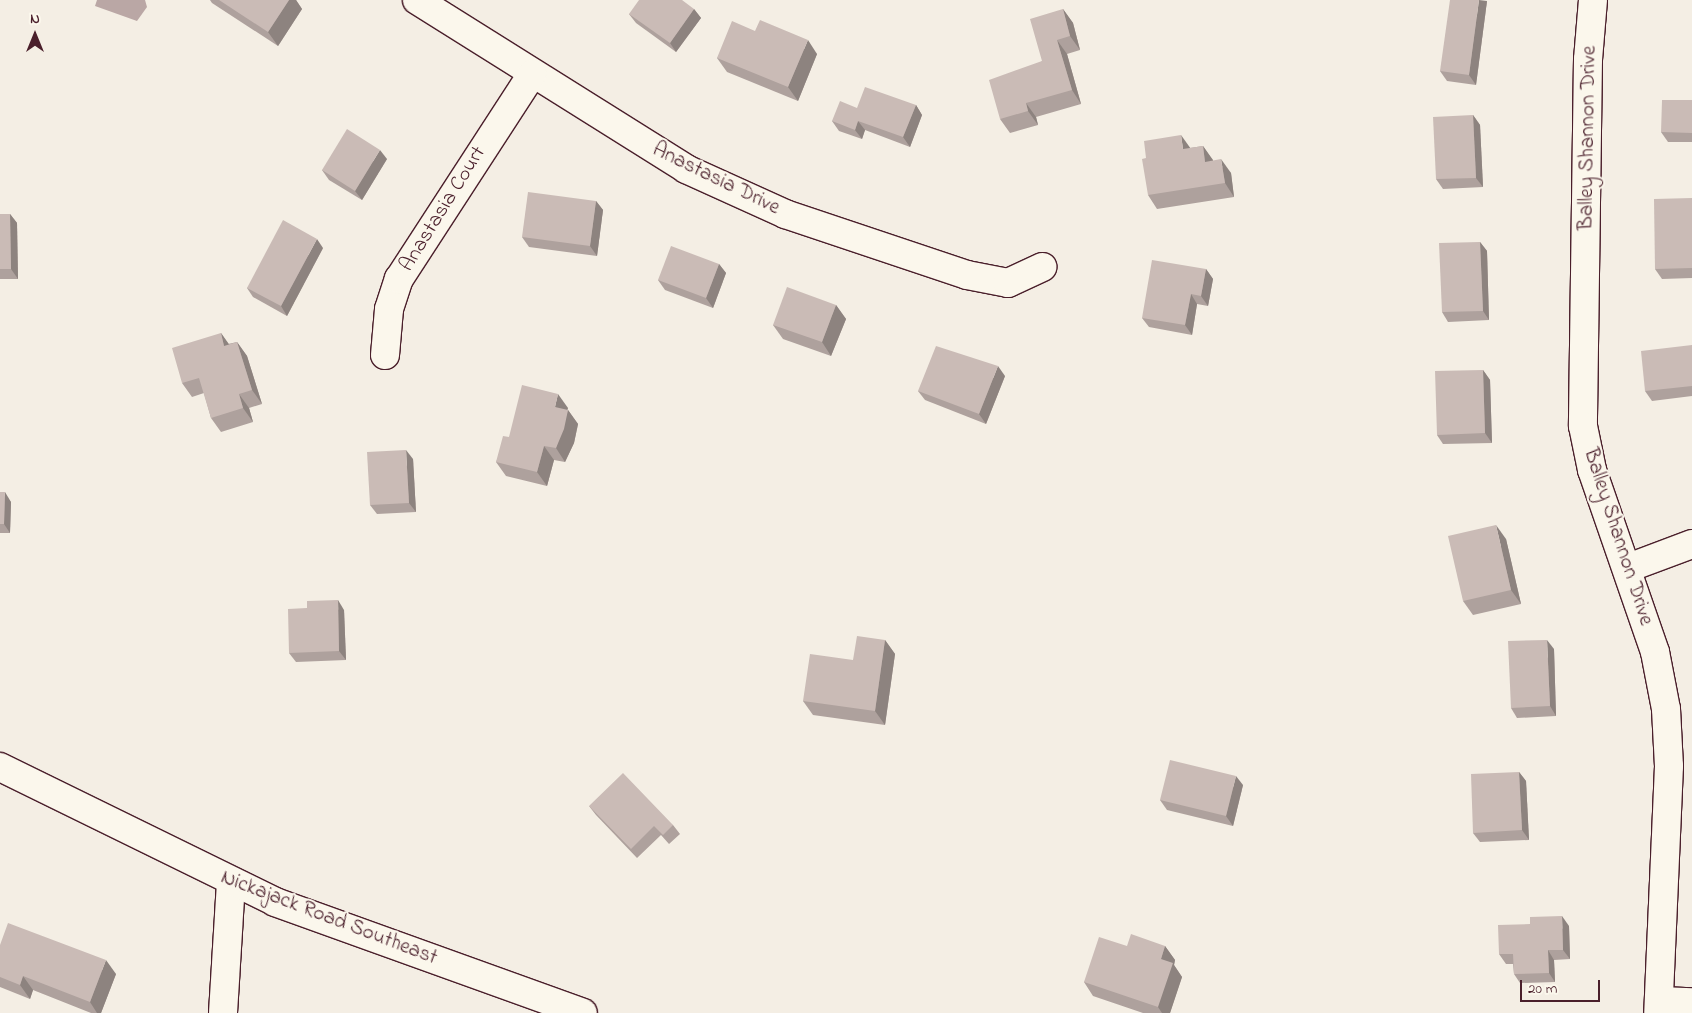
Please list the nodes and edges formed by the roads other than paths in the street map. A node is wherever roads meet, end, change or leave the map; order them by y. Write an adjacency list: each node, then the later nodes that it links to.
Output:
1 (417, 0): 3 (street, Anastasia Drive)
2 (1593, 0): 7 (street, Balley Shannon Drive)
3 (532, 74): 4 (street, Anastasia Drive); 5 (street, Anastasia Court)
4 (1043, 267)
5 (385, 356)
6 (1692, 544): 7 (street)
7 (1628, 568): 11 (street, Balley Shannon Drive)
8 (0, 767): 9 (street, Nickajack Road Southeast)
9 (231, 882): 12 (street); 13 (street, Nickajack Road Southeast)
10 (1692, 1002): 11 (street)
11 (1658, 1007)
12 (223, 1013)
13 (584, 1013)

